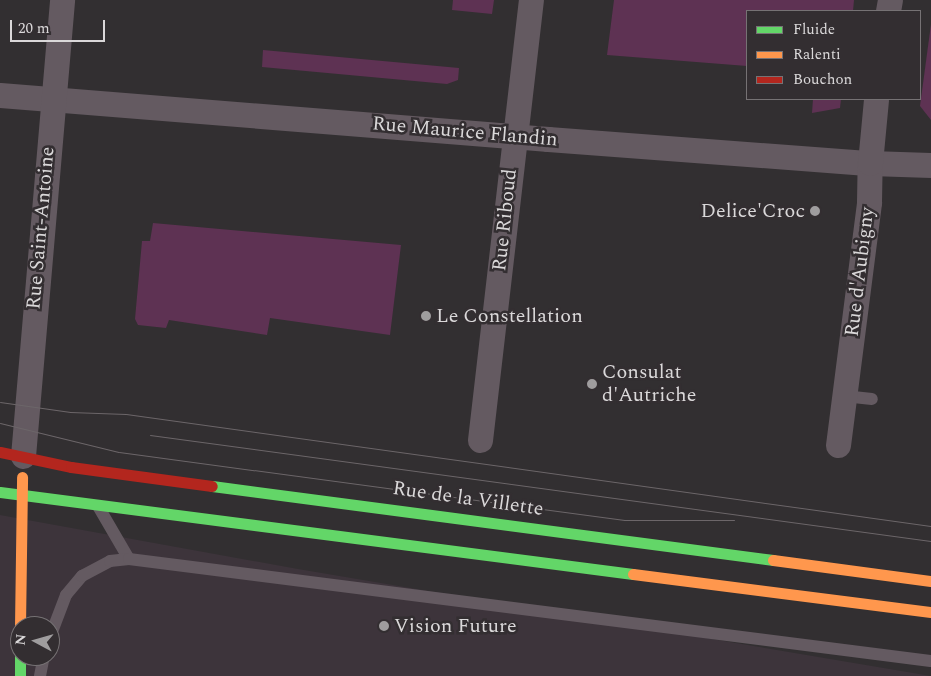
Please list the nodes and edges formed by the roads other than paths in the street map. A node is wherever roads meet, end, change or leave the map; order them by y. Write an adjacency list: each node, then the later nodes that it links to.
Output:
1 (62, 0): 4 (street, Rue Saint-Antoine)
2 (531, 0): 6 (street, Rue Riboud)
3 (0, 96): 4 (street, Rue Maurice Flandin)
4 (53, 100): 6 (street, Rue Maurice Flandin); 13 (street, Rue Saint-Antoine)
5 (876, 100): 7 (street, Rue d'Aubigny)
6 (514, 136): 7 (street, Rue Maurice Flandin); 11 (street, Rue Riboud)
7 (870, 163): 8 (street, Rue Maurice Flandin); 9 (street, Rue d'Aubigny)
8 (931, 165)
9 (844, 396): 10 (lane); 12 (street, Rue d'Aubigny)
10 (872, 399)
11 (480, 440)
12 (838, 445)
13 (11, 454): 15 (main road); 18 (main road, Rue de la Villette)
14 (0, 492): 15 (main road)
15 (21, 494): 16 (main road); 20 (main road)
16 (96, 504): 17 (lane); 19 (main road)
17 (129, 559): 21 (lane); 22 (lane)
18 (931, 581)
19 (931, 612)
20 (20, 616)
21 (58, 616)
22 (931, 661)

